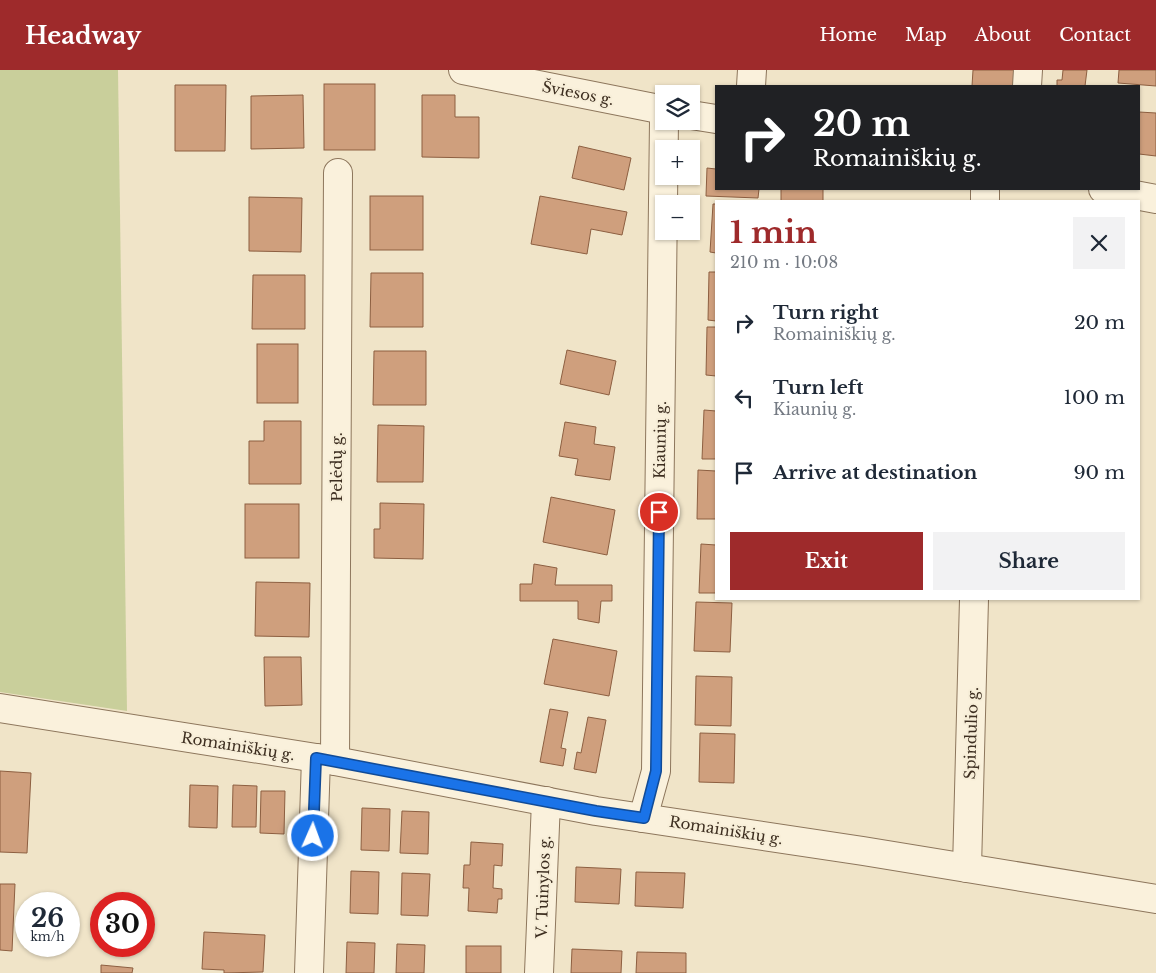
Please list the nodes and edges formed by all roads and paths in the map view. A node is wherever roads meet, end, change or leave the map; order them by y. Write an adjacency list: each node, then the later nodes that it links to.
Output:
1 (462, 70): 6 (street, Šviesos g.)
2 (752, 70): 4 (street)
3 (1028, 70): 5 (street)
4 (751, 85)
5 (1027, 85)
6 (655, 108)
7 (700, 116): 8 (street)
8 (715, 119)
9 (664, 130): 17 (street, Kiaunių g.)
10 (338, 173): 15 (street, Pelėdų g.)
11 (1108, 190): 12 (street)
12 (1156, 199)
13 (974, 600): 18 (street, Spindulio g.)
14 (0, 708): 15 (street, Romainiškių g.)
15 (325, 759): 16 (street, Romainiškių g.); 20 (street, Pelėdų g.)
16 (546, 801): 17 (street, Romainiškių g.); 21 (street, V. Tuinylos g.)
17 (644, 818): 18 (street, Romainiškių g.)
18 (967, 868): 19 (street, Romainiškių g.)
19 (1156, 899)
20 (309, 973)
21 (539, 973)

